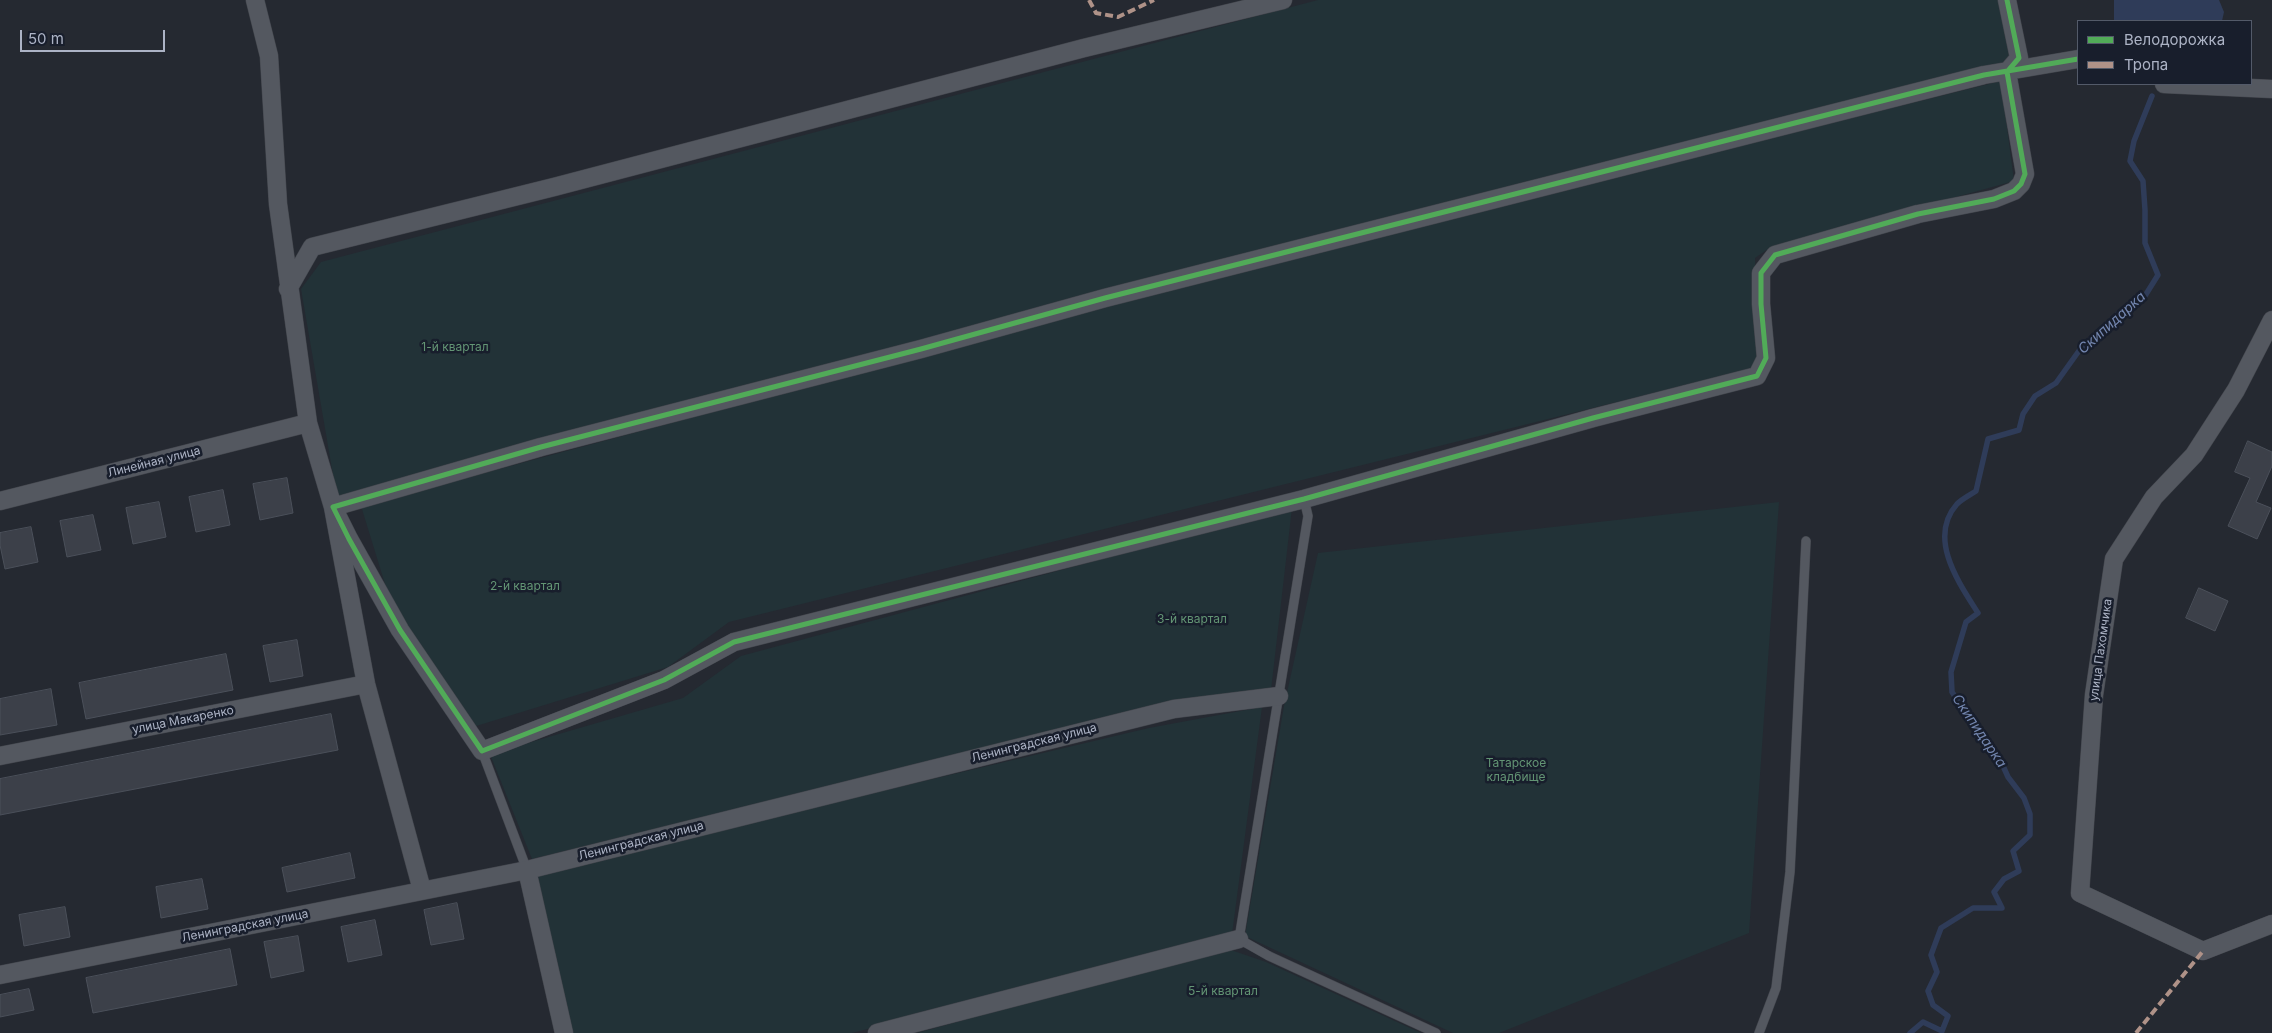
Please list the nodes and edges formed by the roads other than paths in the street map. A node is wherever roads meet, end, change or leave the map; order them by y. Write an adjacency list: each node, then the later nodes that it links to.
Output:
1 (255, 0): 8 (street)
2 (1283, 0): 8 (street)
3 (2007, 0): 5 (street)
4 (2077, 60): 5 (street)
5 (2007, 72): 11 (street); 13 (street)
6 (2186, 85): 7 (street)
7 (2272, 89)
8 (288, 289): 10 (street)
9 (2272, 320): 21 (street, улица Пахомчика)
10 (308, 423): 12 (street, Линейная улица); 13 (street)
11 (1304, 499): 16 (lane); 17 (street)
12 (0, 501)
13 (333, 507): 15 (street); 17 (street)
14 (1806, 541): 27 (lane)
15 (366, 684): 18 (street, улица Макаренко); 20 (street)
16 (1279, 696): 19 (street, Ленинградская улица); 22 (lane)
17 (482, 751): 19 (lane)
18 (0, 756)
19 (527, 870): 20 (street, Ленинградская улица); 24 (street)
20 (422, 890): 23 (street, Ленинградская улица)
21 (2272, 924)
22 (1240, 938): 25 (street); 26 (lane)
23 (0, 975)
24 (564, 1033)
25 (878, 1033)
26 (1436, 1033)
27 (1759, 1033)

